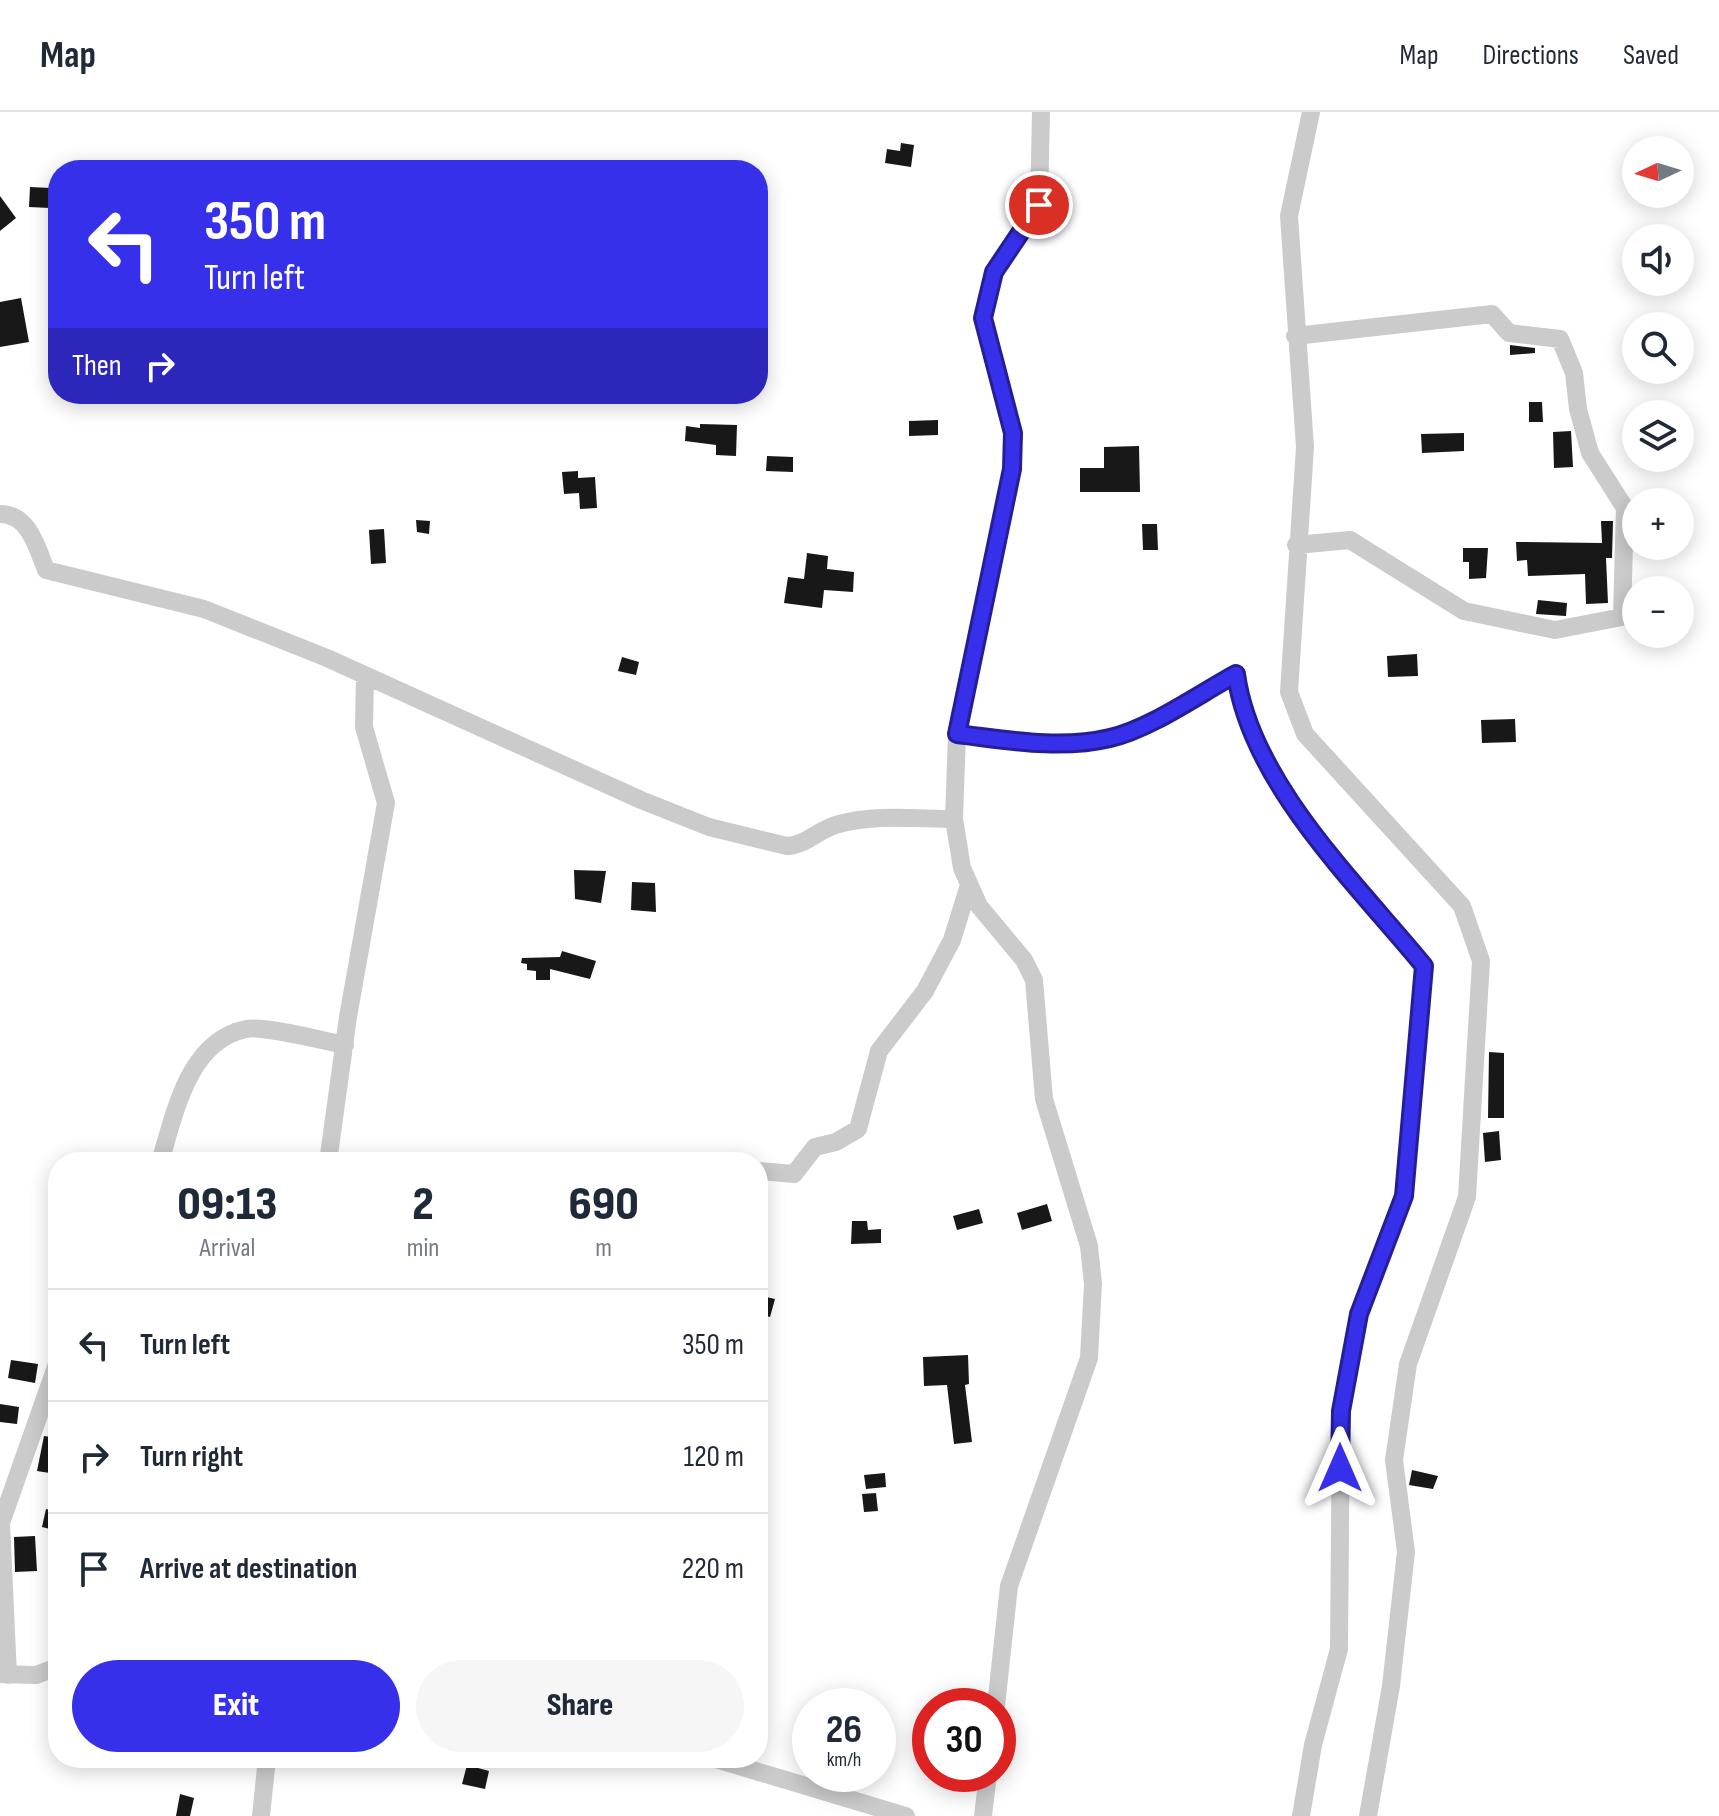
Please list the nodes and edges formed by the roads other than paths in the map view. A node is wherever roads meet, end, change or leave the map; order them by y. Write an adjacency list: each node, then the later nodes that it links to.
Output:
1 (1041, 112): 7 (street)
2 (1311, 112): 3 (street)
3 (1295, 336): 5 (street); 5 (street)
4 (0, 514): 6 (street)
5 (1296, 545): 25 (street)
6 (365, 675): 8 (street); 10 (street)
7 (957, 734): 8 (street); 24 (street)
8 (954, 819): 9 (street)
9 (969, 885): 13 (street); 17 (street)
10 (345, 1045): 11 (street); 12 (street)
11 (163, 1152)
12 (329, 1152)
13 (768, 1172)
14 (48, 1389): 16 (street)
15 (48, 1671): 16 (street)
16 (4, 1674)
17 (998, 1688)
18 (266, 1768): 21 (street)
19 (745, 1768): 22 (street)
20 (986, 1792): 23 (street)
21 (261, 1816)
22 (906, 1816)
23 (983, 1816)
24 (1301, 1816)
25 (1368, 1816)

